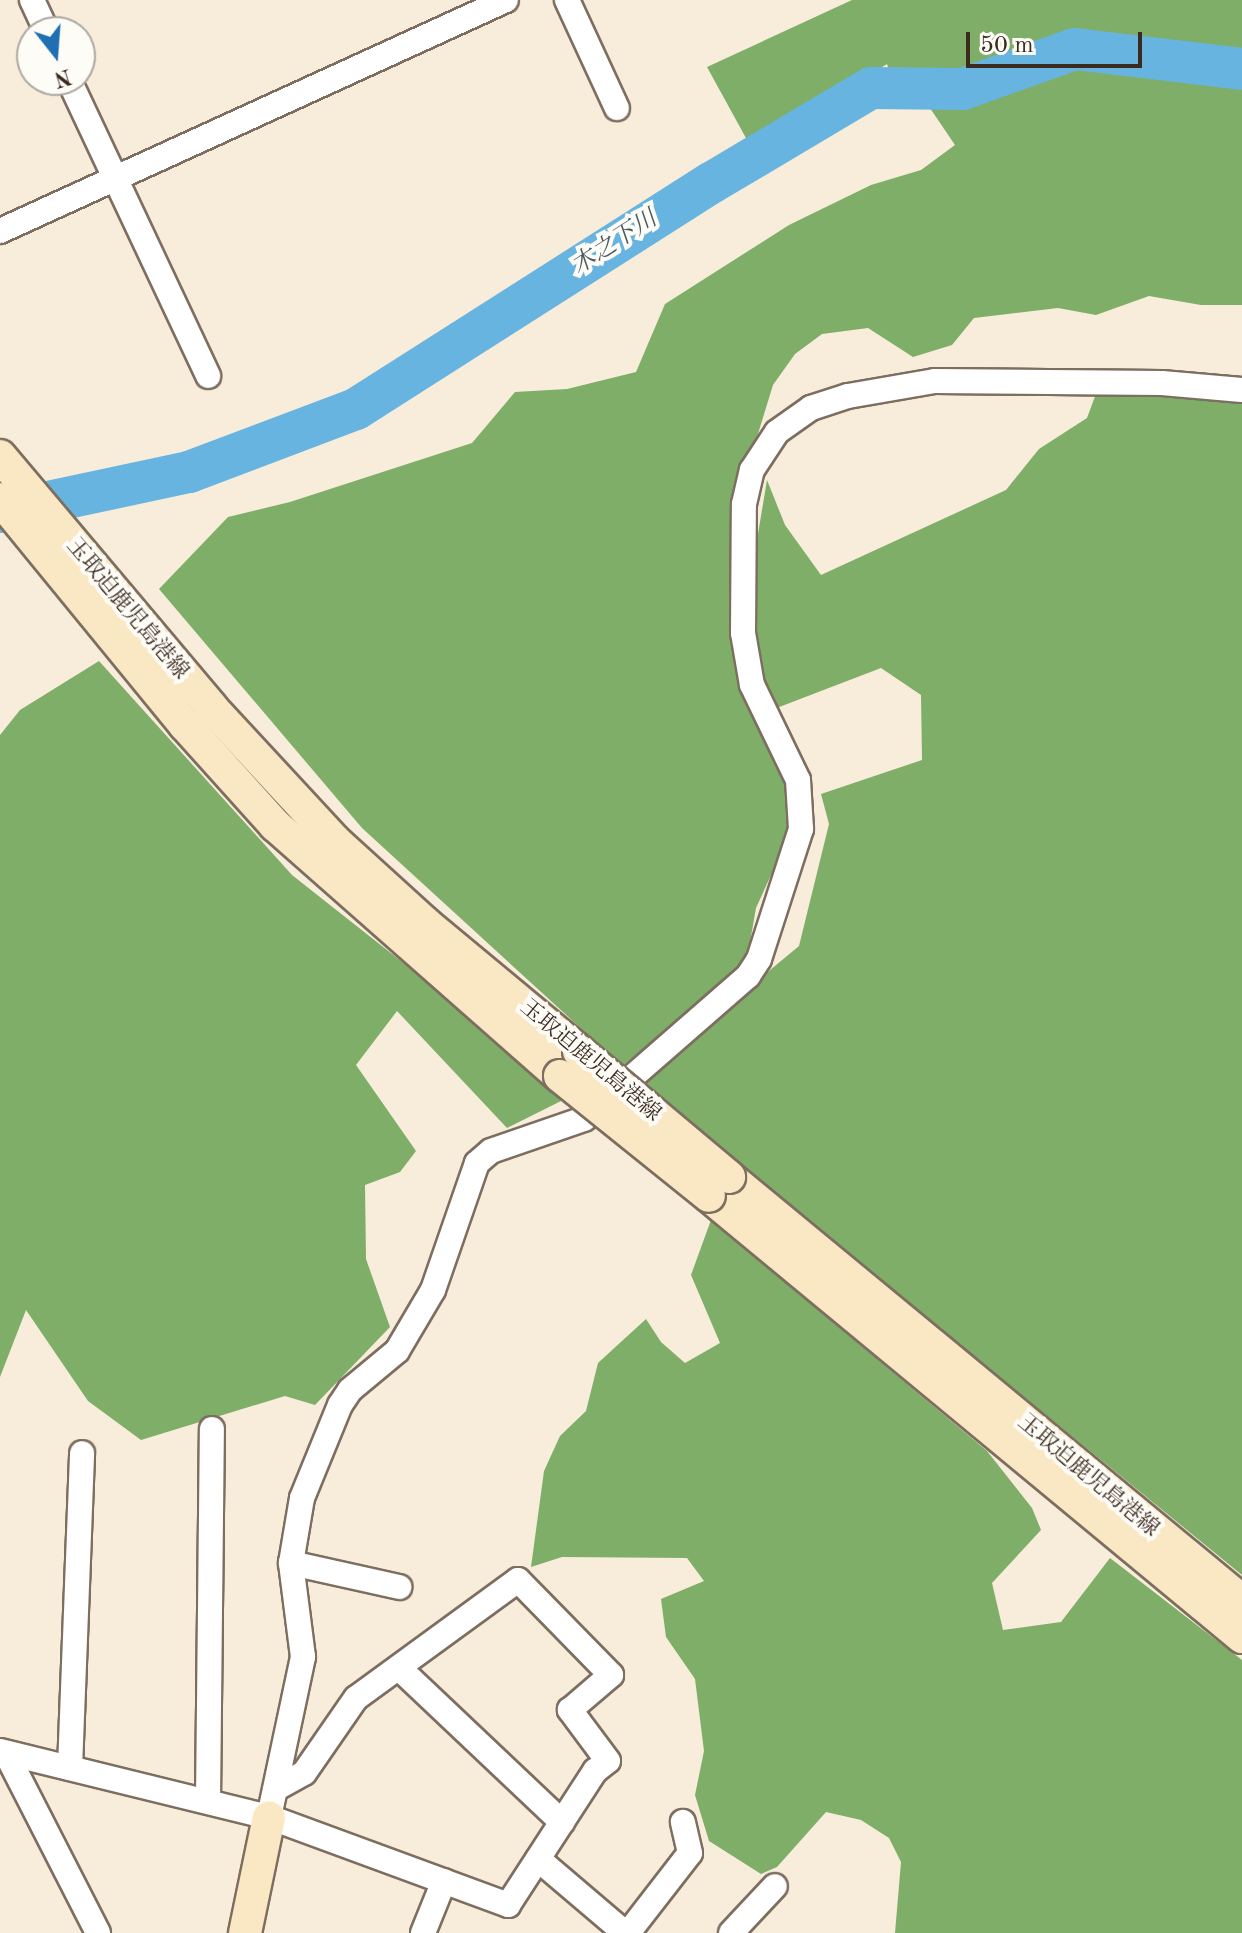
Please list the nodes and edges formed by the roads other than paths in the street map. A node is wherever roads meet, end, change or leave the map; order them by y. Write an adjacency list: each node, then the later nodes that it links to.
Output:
1 (506, 0): 5 (street)
2 (567, 0): 4 (street)
3 (76, 96): 5 (street)
4 (617, 108)
5 (115, 180): 6 (street); 7 (street)
6 (0, 231)
7 (208, 376)
8 (1242, 390): 15 (street)
9 (0, 456): 11 (main road, 玉取迫鹿児島港線)
10 (0, 499): 11 (main road, 玉取迫鹿児島港線)
11 (198, 716): 12 (main road, 玉取迫鹿児島港線, bridge); 12 (main road, 玉取迫鹿児島港線, bridge)
12 (719, 1187): 17 (main road, 玉取迫鹿児島港線); 18 (main road, 玉取迫鹿児島港線)
13 (212, 1429): 22 (street)
14 (82, 1453): 21 (street)
15 (291, 1563): 16 (street); 23 (street)
16 (399, 1587)
17 (1242, 1601)
18 (1242, 1637)
19 (400, 1669): 23 (street); 24 (street); 24 (street)
20 (3, 1752): 21 (street); 29 (street)
21 (70, 1768): 22 (street)
22 (208, 1801): 23 (street)
23 (273, 1802): 27 (street); 30 (main road)
24 (562, 1822): 26 (street)
25 (683, 1822): 32 (street)
26 (538, 1859): 27 (street); 32 (street)
27 (444, 1881): 31 (street)
28 (775, 1886): 33 (street)
29 (98, 1933)
30 (245, 1933)
31 (423, 1933)
32 (626, 1933)
33 (731, 1933)

